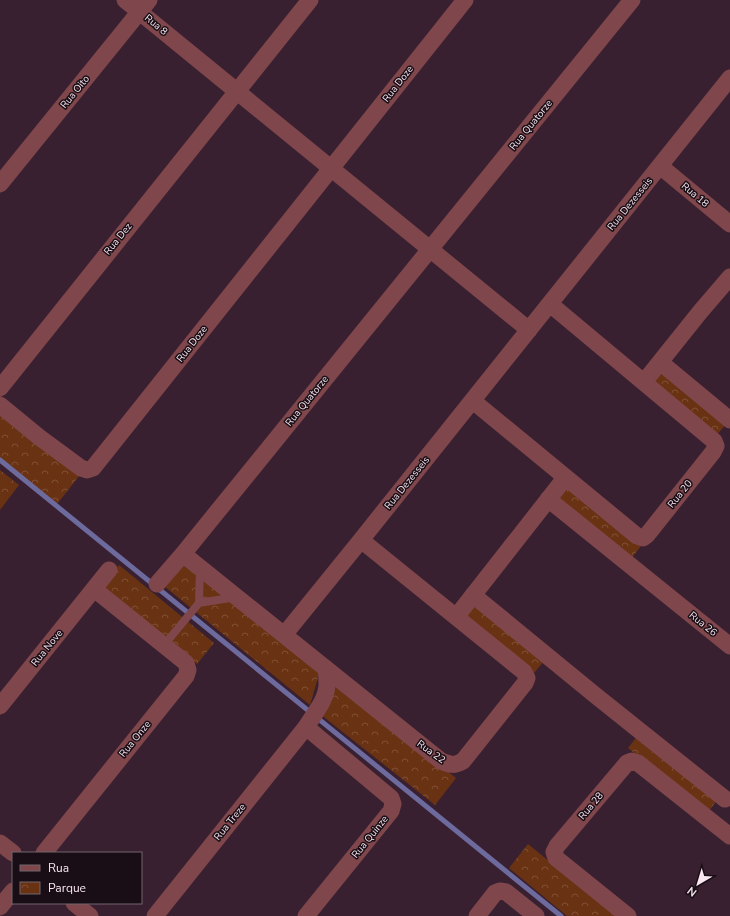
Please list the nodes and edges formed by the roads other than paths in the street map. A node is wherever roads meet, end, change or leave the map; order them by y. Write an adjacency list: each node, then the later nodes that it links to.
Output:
1 (125, 0): 5 (street, Rua 8)
2 (310, 0): 7 (street, Rua Dez)
3 (465, 0): 9 (street, Rua Doze)
4 (632, 0): 12 (street, Rua Quatorze)
5 (144, 6): 7 (street, Rua 8); 10 (street, Rua Oito)
6 (730, 78): 8 (street, Rua Dezesseis)
7 (237, 91): 9 (street); 18 (street, Rua Dez)
8 (660, 166): 11 (street, Rua 18); 14 (street, Rua Dezesseis)
9 (331, 168): 12 (street); 20 (street, Rua Doze)
10 (0, 184)
11 (730, 224)
12 (430, 249): 15 (street); 25 (street, Rua Quatorze)
13 (730, 277): 16 (street)
14 (550, 304): 15 (street, Rua Dezesseis); 17 (street, Rua 20)
15 (530, 330): 19 (street, Rua Dezesseis)
16 (660, 362): 17 (street); 21 (street)
17 (644, 382): 22 (street, Rua 20)
18 (0, 388)
19 (472, 401): 22 (street, Rua 20); 24 (street, Rua Dezesseis)
20 (0, 405)
21 (730, 420)
22 (565, 478): 23 (street)
23 (548, 499): 30 (street); 36 (street, Rua 26)
24 (361, 540): 33 (street, Rua 22); 34 (street, Rua Dezesseis)
25 (183, 554): 26 (street); 28 (street, Rua Quatorze)
26 (200, 567): 31 (street); 32 (lane)
27 (109, 570): 29 (street, Rua Nove)
28 (157, 584)
29 (94, 589): 35 (street, Rua Onze); 38 (street, Rua Nove)
30 (473, 595): 33 (street); 40 (street)
31 (237, 597): 32 (lane); 34 (street)
32 (198, 605): 35 (lane)
33 (456, 617): 37 (street, Rua 22)
34 (284, 635): 37 (street, Rua 22)
35 (164, 645): 45 (street, Rua Onze)
36 (730, 646)
37 (326, 669): 39 (street, Rua Treze)
38 (0, 706)
39 (311, 719): 50 (street, Rua Treze); 51 (street, Rua Quinze)
40 (727, 796): 41 (street)
41 (708, 819): 42 (street, Rua 28); 54 (street, Rua 28)
42 (730, 836)
43 (0, 843): 44 (street)
44 (12, 852)
45 (45, 852)
46 (12, 892): 48 (street)
47 (75, 904): 49 (street)
48 (0, 907)
49 (90, 916)
50 (155, 916)
51 (306, 916)
52 (476, 916): 53 (street)
53 (536, 916)
54 (628, 916)

